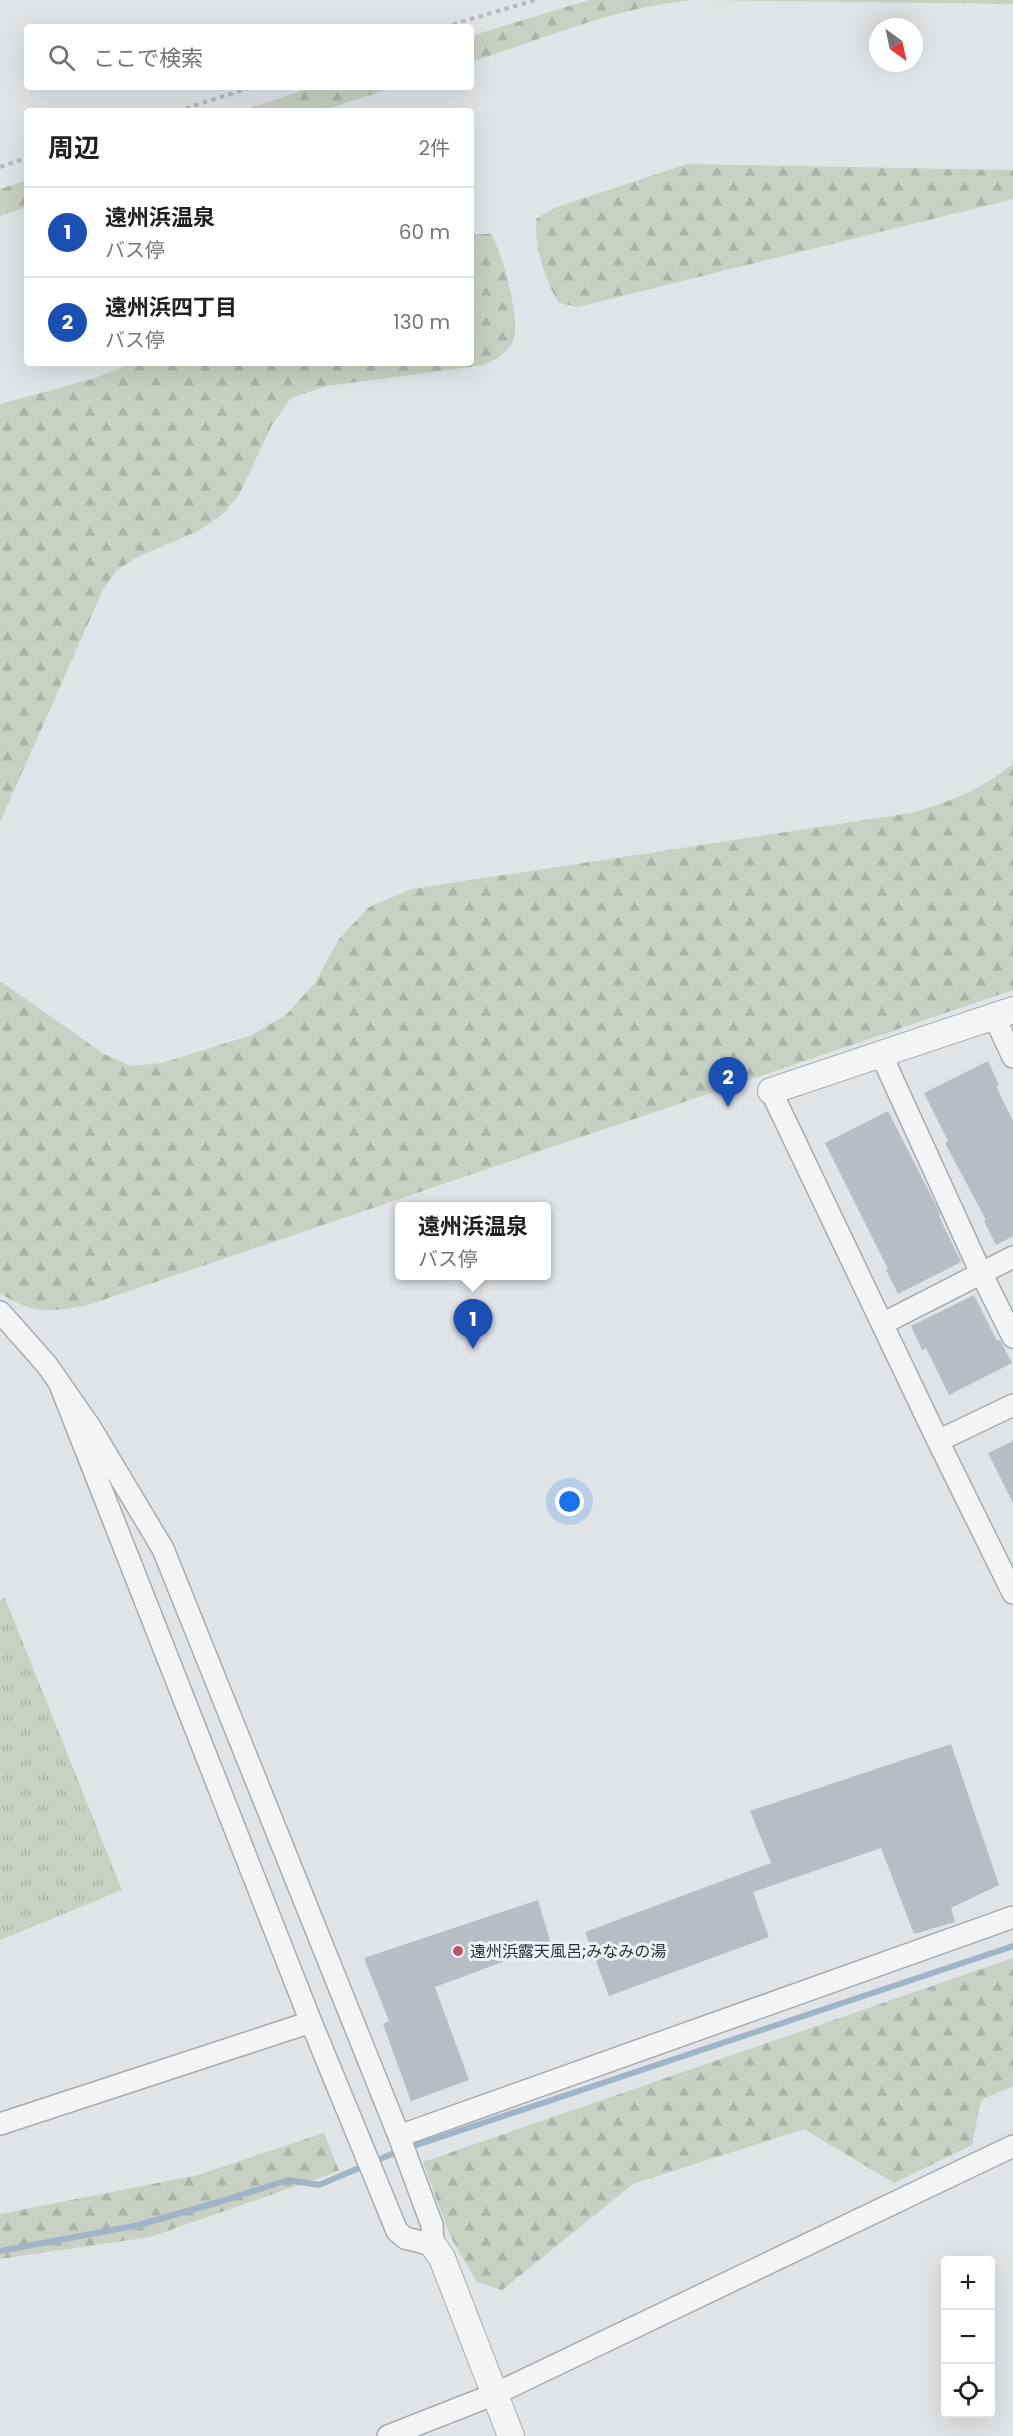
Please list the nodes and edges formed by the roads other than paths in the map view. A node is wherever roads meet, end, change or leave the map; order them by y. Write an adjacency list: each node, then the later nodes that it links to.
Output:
1 (1003, 1013): 2 (street); 3 (street)
2 (881, 1054): 4 (street); 6 (street)
3 (1013, 1057)
4 (771, 1091): 8 (street)
5 (1013, 1257): 6 (street)
6 (981, 1273): 8 (street); 9 (street)
7 (0, 1312): 10 (street)
8 (882, 1324): 12 (street)
9 (1013, 1337)
10 (61, 1387): 15 (street); 17 (street)
11 (1013, 1405): 12 (street)
12 (938, 1441): 13 (street)
13 (1013, 1593)
14 (1013, 1917): 17 (street)
15 (311, 2022): 16 (street); 19 (street)
16 (0, 2124)
17 (399, 2136): 19 (street)
18 (1013, 2146): 20 (street)
19 (433, 2245): 20 (street)
20 (495, 2394): 21 (street); 22 (street)
21 (388, 2436)
22 (511, 2436)

